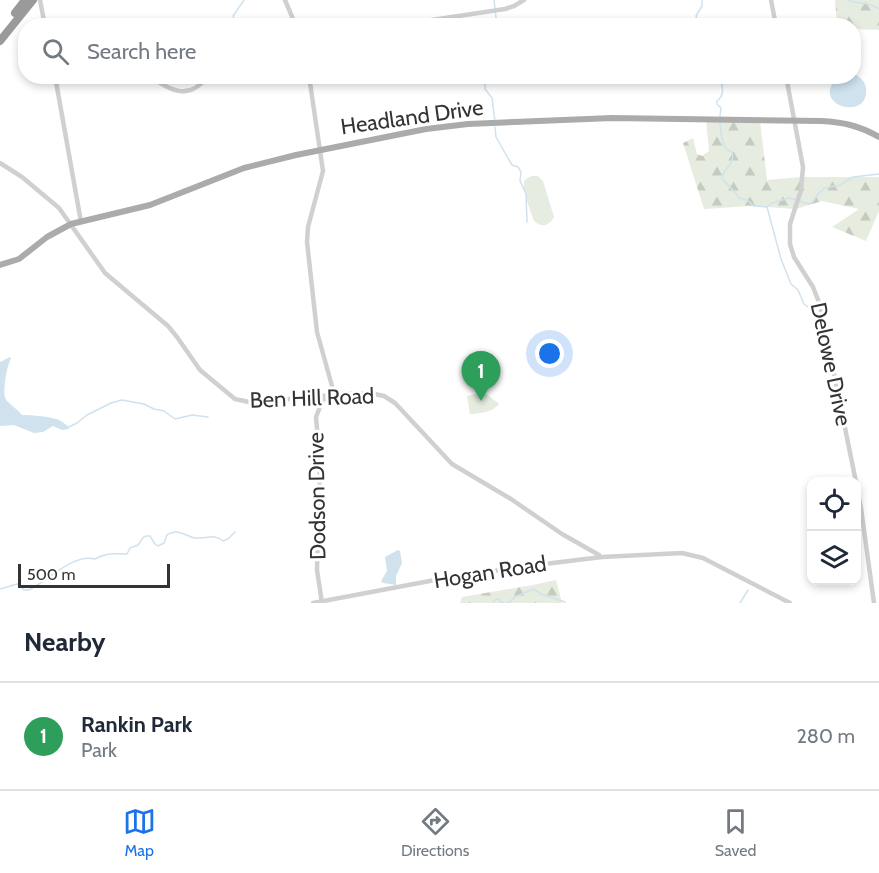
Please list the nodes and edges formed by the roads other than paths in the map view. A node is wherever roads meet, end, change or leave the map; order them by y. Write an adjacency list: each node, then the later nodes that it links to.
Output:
1 (25, 0): 13 (highway)
2 (33, 0): 8 (highway)
3 (40, 0): 9 (street)
4 (285, 0): 10 (street)
5 (524, 0): 11 (street)
6 (771, 0): 12 (street)
7 (18, 18): 14 (highway)
8 (18, 18)
9 (43, 18)
10 (293, 18)
11 (446, 18)
12 (774, 18)
13 (0, 32)
14 (0, 40)
15 (56, 84): 24 (street)
16 (163, 84): 17 (street)
17 (201, 84)
18 (310, 84): 22 (street)
19 (788, 84): 20 (street, Delowe Drive)
20 (795, 121): 21 (main road, Headland Drive); 22 (main road, Headland Drive); 32 (street, Delowe Drive)
21 (879, 137)
22 (321, 150): 24 (main road, Headland Drive); 27 (street)
23 (0, 163): 25 (street, Ben Hill Road)
24 (81, 222): 25 (main road, Headland Drive)
25 (71, 224): 26 (main road, Headland Drive); 30 (street, Ben Hill Road)
26 (3, 264)
27 (332, 387): 28 (street); 29 (street, Dodson Drive)
28 (342, 394): 29 (street, Ben Hill Road); 34 (street, Ben Hill Road)
29 (326, 396): 30 (street, Ben Hill Road); 31 (street, Dodson Drive)
30 (312, 398): 31 (street)
31 (319, 406): 35 (street, Dodson Drive)
32 (855, 477)
33 (861, 508): 38 (street, Delowe Drive)
34 (598, 556): 35 (street, Hogan Road); 37 (street)
35 (322, 602): 36 (street, Hogan Road)
36 (313, 603)
37 (790, 603)
38 (874, 603)

